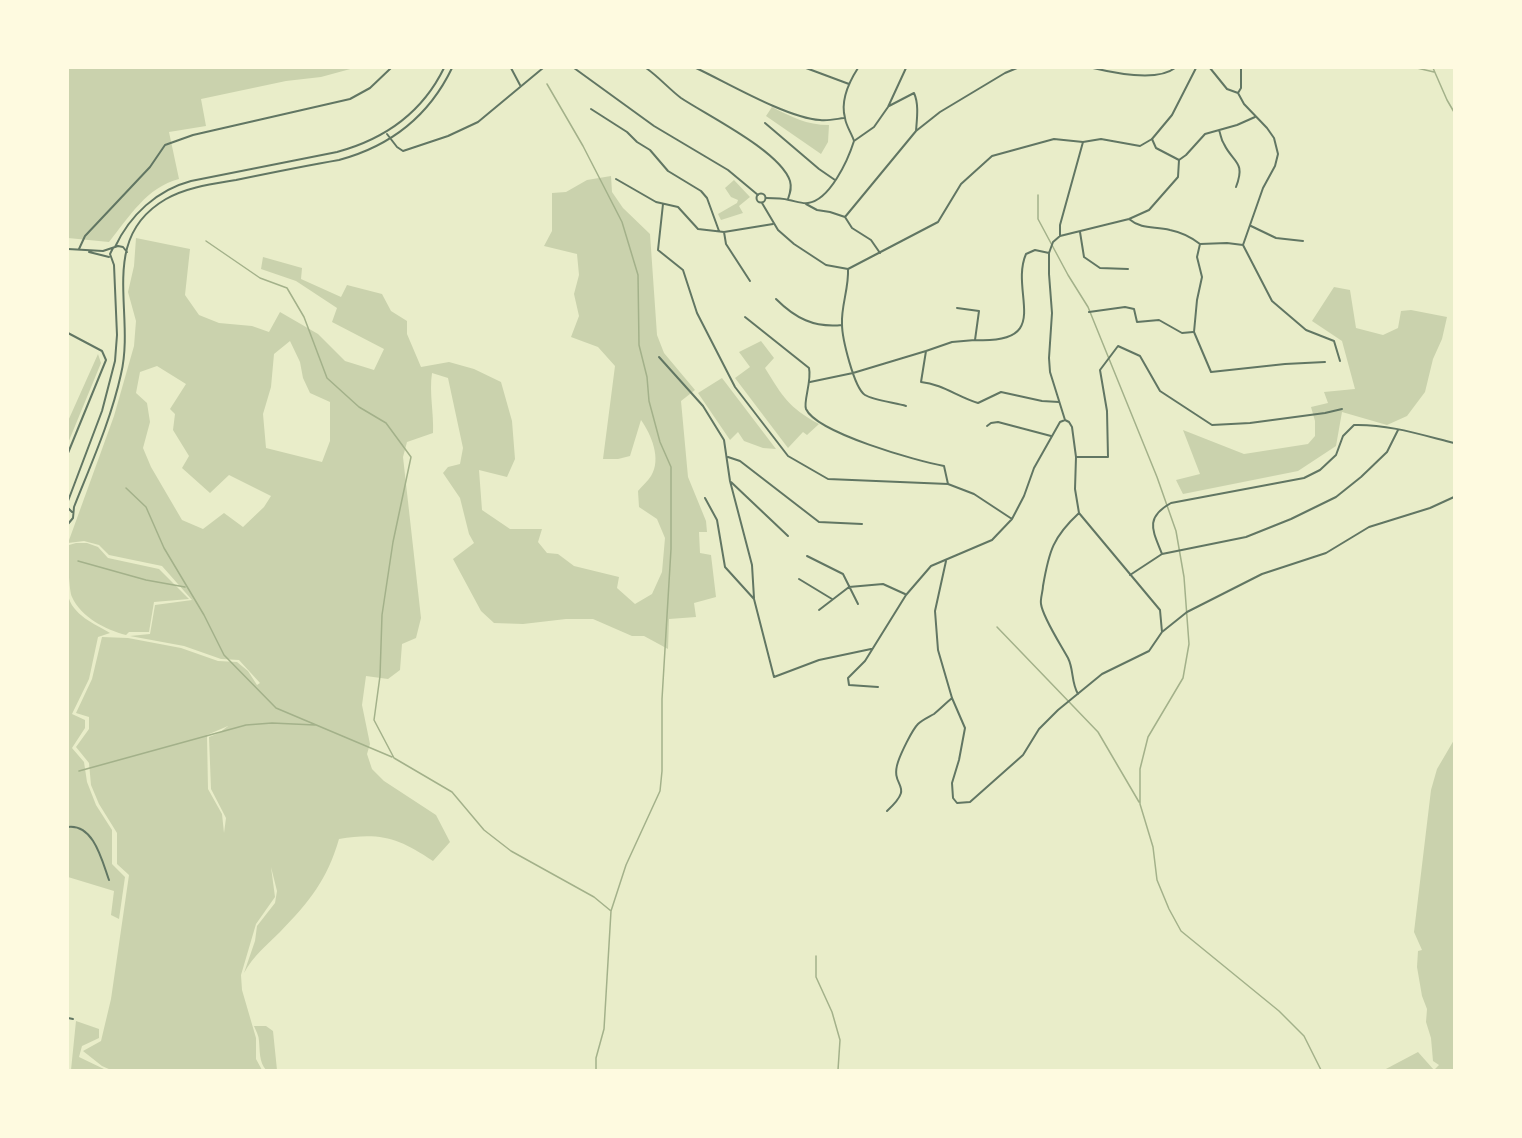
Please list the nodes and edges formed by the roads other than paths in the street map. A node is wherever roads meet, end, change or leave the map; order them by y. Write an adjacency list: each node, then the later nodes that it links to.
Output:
1 (391, 68): 57 (street)
2 (444, 68): 29 (street)
3 (452, 68): 30 (street)
4 (511, 68): 20 (street)
5 (543, 68): 20 (street)
6 (574, 68): 38 (street)
7 (646, 68): 18 (street)
8 (696, 68): 25 (street)
9 (806, 68): 19 (street)
10 (858, 68): 19 (street)
11 (906, 68): 22 (street)
12 (1017, 68): 28 (street)
13 (1093, 68): 14 (street)
14 (1175, 68)
15 (1196, 68): 31 (street)
16 (1210, 68): 21 (street)
17 (1241, 68): 21 (street)
18 (651, 69): 40 (street)
19 (849, 84): 25 (street)
20 (520, 85): 30 (street)
21 (1238, 93): 24 (street)
22 (888, 107): 28 (street); 32 (street)
23 (591, 109): 48 (street)
24 (1256, 117): 27 (street); 47 (street)
25 (844, 118): 32 (street)
26 (765, 123): 36 (street)
27 (1219, 130): 34 (street); 37 (street)
28 (916, 131): 44 (street)
29 (387, 133): 30 (street); 55 (street)
30 (391, 139): 60 (street)
31 (1152, 140): 33 (street); 34 (street)
32 (854, 141): 36 (street)
33 (1083, 142): 51 (street); 58 (street)
34 (1179, 160): 45 (street)
35 (616, 179): 42 (street)
36 (835, 180): 43 (street)
37 (1236, 187)
38 (758, 195): 39 (street); 41 (street)
39 (766, 198): 40 (street); 41 (street)
40 (788, 199): 43 (street)
41 (762, 203): 46 (street)
42 (663, 204): 48 (street); 92 (street)
43 (806, 204): 44 (street)
44 (845, 217): 58 (street)
45 (1129, 219): 50 (street); 53 (street)
46 (773, 224): 49 (street); 63 (street)
47 (1251, 226): 52 (street); 54 (street)
48 (720, 231): 49 (street)
49 (724, 232): 65 (street)
50 (1079, 232): 51 (street); 64 (street)
51 (1060, 236): 59 (street)
52 (1303, 242)
53 (1200, 244): 54 (street); 71 (street)
54 (1243, 245): 76 (street)
55 (114, 247): 57 (street); 60 (street); 61 (street)
56 (68, 249): 57 (street)
57 (80, 250): 61 (street)
58 (880, 253): 63 (street)
59 (1049, 253): 73 (street); 80 (street)
60 (127, 254): 62 (street)
61 (112, 259): 62 (street); 95 (street)
62 (125, 260): 98 (street)
63 (848, 269): 70 (street)
64 (1128, 269)
65 (750, 281)
66 (776, 299): 70 (street)
67 (957, 308): 73 (street)
68 (1089, 312): 71 (street)
69 (745, 317): 79 (street)
70 (842, 325): 78 (street)
71 (1194, 332): 77 (street)
72 (68, 333): 88 (street)
73 (975, 340): 74 (street)
74 (926, 351): 78 (street); 80 (street)
75 (659, 357): 89 (street)
76 (1340, 361)
77 (1325, 362)
78 (853, 373): 79 (street); 81 (street)
79 (810, 382): 92 (street)
80 (1059, 402): 83 (street)
81 (906, 406)
82 (1342, 409): 90 (street)
83 (1065, 420): 86 (street); 90 (street)
84 (987, 426): 86 (street)
85 (1398, 430): 87 (street); 103 (street); 103 (street)
86 (1051, 436): 99 (street)
87 (1455, 443)
88 (68, 453)
89 (727, 456): 91 (street); 101 (street)
90 (1076, 457): 97 (street)
91 (730, 481): 102 (street); 110 (street)
92 (948, 484): 99 (street)
93 (1455, 497): 114 (street)
94 (705, 498): 110 (street)
95 (68, 501)
96 (68, 508): 98 (street)
97 (1079, 513): 106 (street); 117 (street)
98 (73, 515): 100 (street)
99 (1012, 519): 105 (street)
100 (68, 524)
101 (862, 524)
102 (788, 536)
103 (1162, 554): 106 (street)
104 (807, 556): 108 (street)
105 (946, 561): 109 (street); 118 (street)
106 (1131, 575): 114 (street)
107 (799, 579): 111 (street)
108 (849, 587): 109 (street); 111 (street); 112 (street)
109 (906, 595): 115 (street)
110 (754, 599): 115 (street)
111 (832, 599): 113 (street)
112 (858, 604)
113 (819, 610)
114 (1162, 632): 117 (street)
115 (871, 649): 116 (street)
116 (878, 687)
117 (1078, 694): 118 (street)
118 (952, 698): 119 (street)
119 (887, 811)
120 (68, 827): 121 (street)
121 (110, 880)
122 (68, 1018): 123 (street)
123 (73, 1018)

